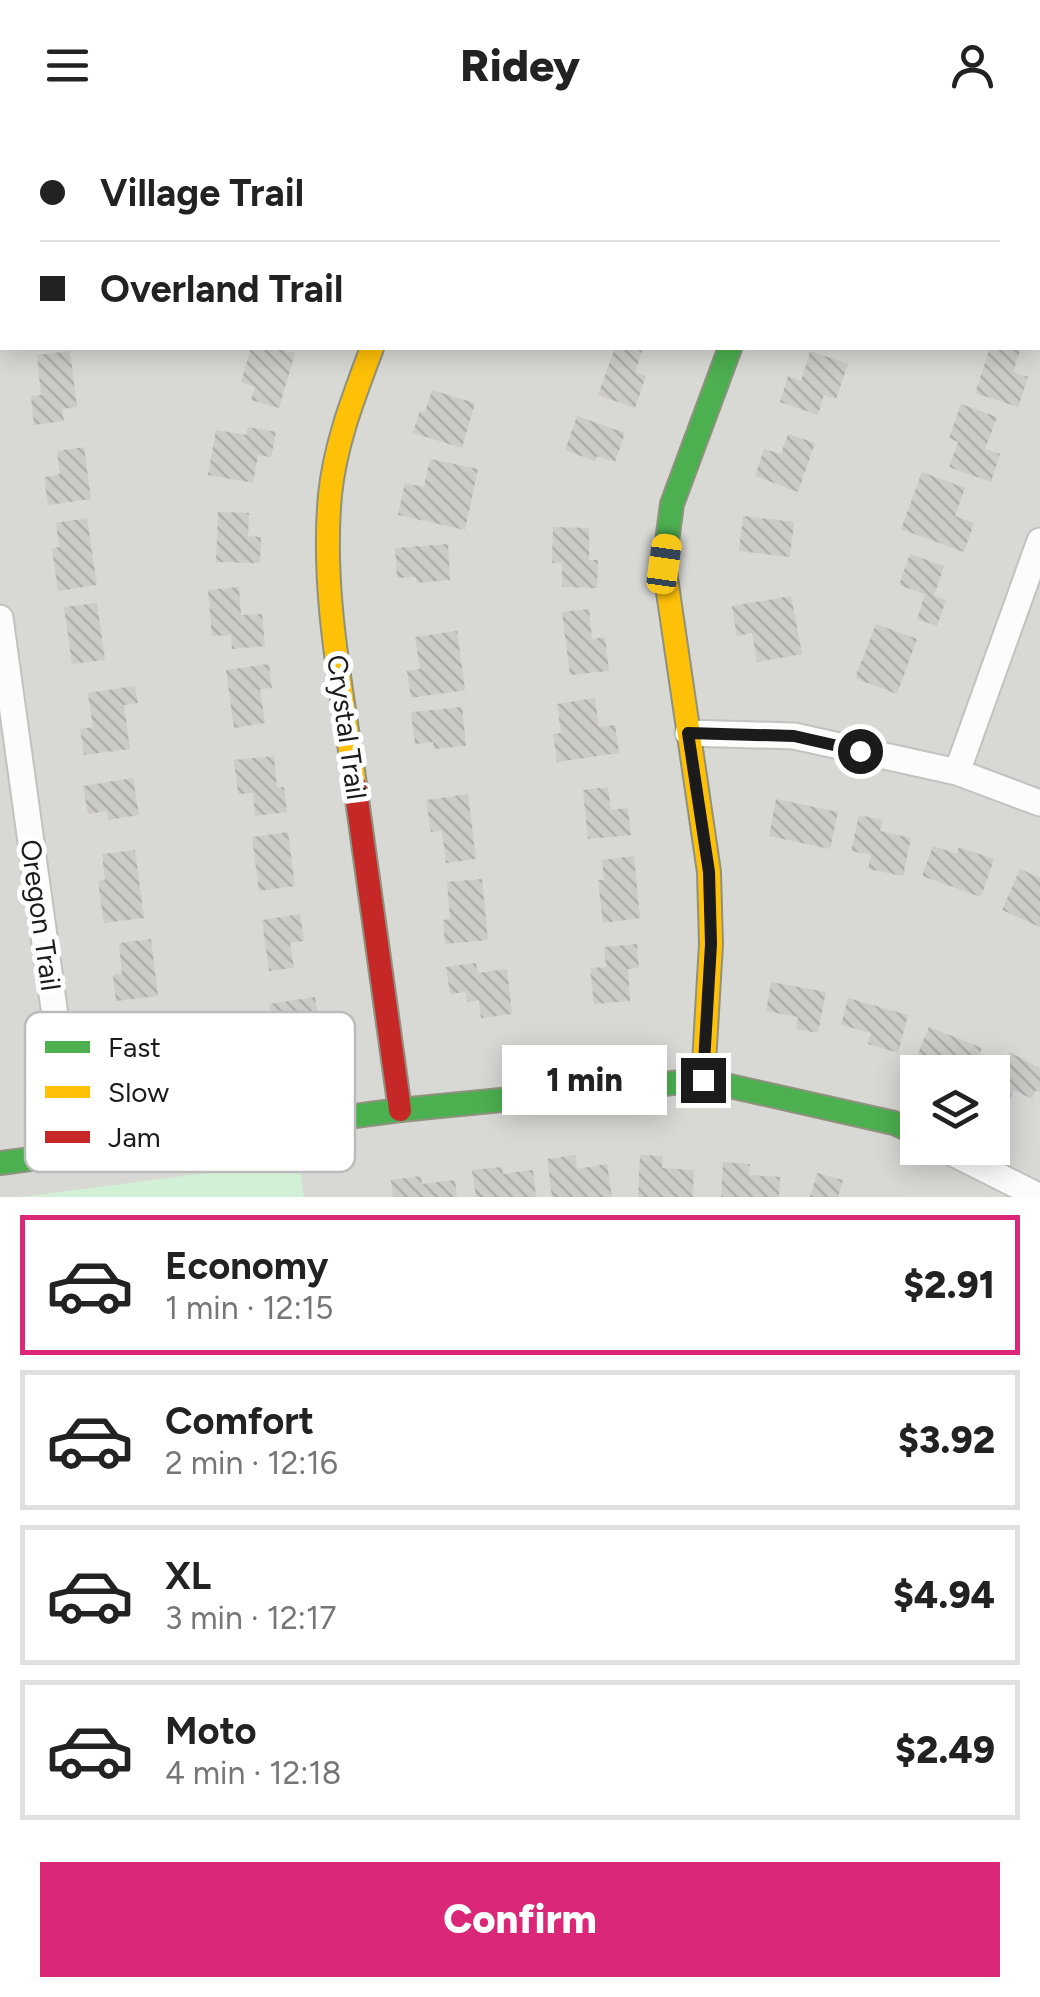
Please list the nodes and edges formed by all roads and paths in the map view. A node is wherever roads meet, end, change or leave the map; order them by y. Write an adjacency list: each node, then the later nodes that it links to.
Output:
1 (371, 350): 10 (street, Crystal Trail)
2 (729, 350): 5 (street)
3 (1040, 542): 6 (street)
4 (0, 618): 8 (street, Oregon Trail)
5 (688, 733): 6 (street); 9 (street)
6 (957, 772): 7 (street)
7 (1040, 802)
8 (55, 1012)
9 (703, 1080): 10 (street); 12 (street)
10 (400, 1110): 11 (street)
11 (355, 1116)
12 (900, 1125)
13 (25, 1159): 14 (street)
14 (0, 1163)
15 (977, 1165): 16 (street)
16 (1040, 1197)

